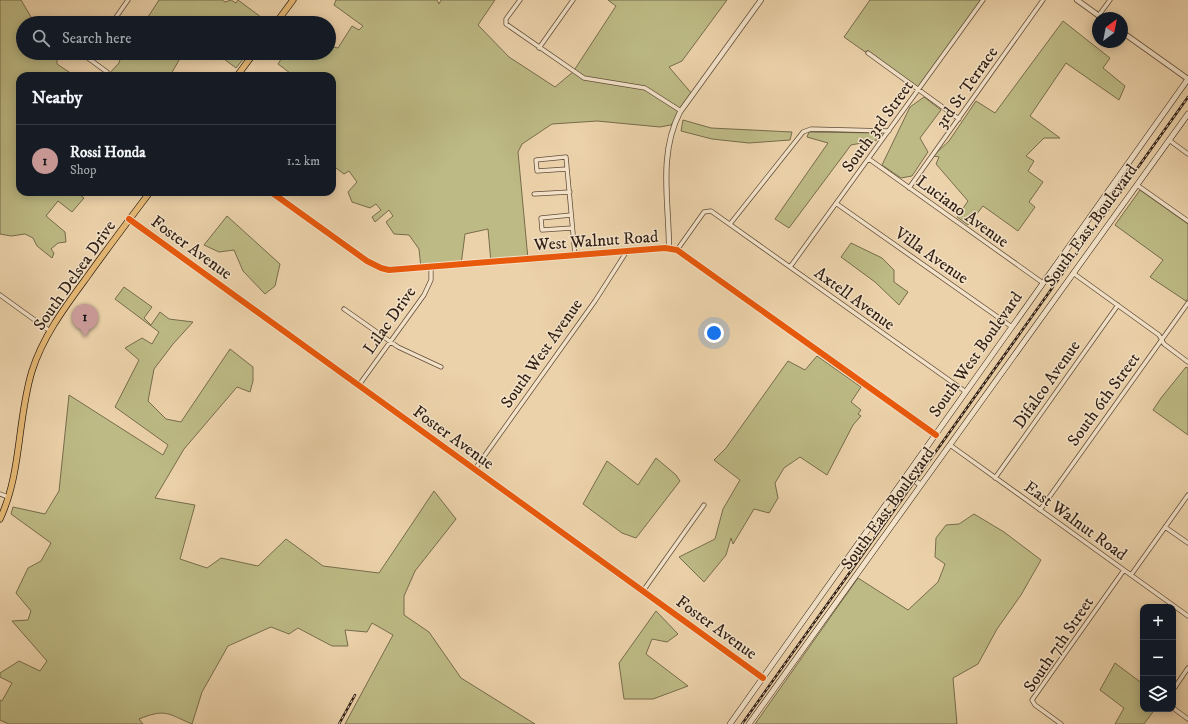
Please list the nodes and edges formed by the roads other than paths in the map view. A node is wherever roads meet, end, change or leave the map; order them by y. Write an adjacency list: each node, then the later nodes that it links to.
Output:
1 (128, 0): 12 (street)
2 (293, 0): 13 (main road)
3 (520, 0): 15 (street)
4 (573, 0): 15 (street)
5 (761, 0): 23 (street)
6 (983, 0): 22 (street, South 3rd Street)
7 (1043, 0): 25 (street, 3rd St Terrace)
8 (1077, 0): 10 (street)
9 (1110, 0): 11 (street)
10 (1093, 12)
11 (1103, 12)
12 (117, 16)
13 (281, 16)
14 (1128, 36): 21 (street)
15 (539, 48): 23 (street)
16 (868, 53): 22 (street)
17 (90, 60): 19 (street)
18 (249, 60): 20 (main road)
19 (107, 72)
20 (240, 72)
21 (1188, 79): 50 (main road, South West Boulevard)
22 (919, 90): 25 (street); 26 (street, South 3rd Street)
23 (681, 111): 43 (street)
24 (1188, 114): 27 (main road, South East Boulevard)
25 (959, 119): 32 (street, 3rd St Terrace)
26 (889, 131): 29 (street, South 3rd Street); 41 (street)
27 (1169, 140): 28 (street); 31 (main road, South East Boulevard)
28 (1188, 154)
29 (869, 159): 32 (street, Luciano Avenue); 37 (street, South 3rd Street)
30 (567, 169): 30 (street); 33 (street)
31 (1137, 185): 40 (street); 49 (main road, South East Boulevard)
32 (909, 188): 50 (street, Luciano Avenue)
33 (570, 192): 34 (street); 38 (street)
34 (534, 194)
35 (147, 196): 39 (main road, South Delsea Drive)
36 (276, 196): 47 (street, West Walnut Road)
37 (837, 204): 48 (street, South 3rd Street); 55 (street, Villa Avenue)
38 (571, 215): 42 (street); 42 (street)
39 (129, 219): 56 (main road, South Delsea Drive); 61 (street, Foster Avenue)
40 (1188, 221)
41 (730, 224): 45 (street, Axtell Avenue); 48 (street, Axtell Avenue)
42 (572, 228): 46 (street)
43 (669, 248): 44 (street, West Walnut Road); 45 (street, West Walnut Road)
44 (627, 250): 46 (street, West Walnut Road); 65 (street, South West Avenue)
45 (677, 250): 63 (street, West Walnut Road)
46 (575, 255): 47 (street, West Walnut Road)
47 (431, 267): 58 (street, Lilac Drive)
48 (790, 268): 62 (street, Axtell Avenue)
49 (1072, 273): 53 (street); 64 (main road, South East Boulevard)
50 (1043, 284): 55 (main road, South West Boulevard)
51 (0, 295): 56 (street)
52 (1188, 303): 57 (street, South 6th Street)
53 (1118, 306): 57 (street); 67 (street, Difalco Avenue)
54 (344, 309): 58 (street)
55 (1012, 327): 62 (main road, South West Boulevard)
56 (50, 331): 71 (main road, South Delsea Drive)
57 (1162, 340): 59 (street); 73 (street, South 6th Street)
58 (390, 342): 60 (street); 61 (street, Lilac Drive)
59 (1188, 362)
60 (441, 367)
61 (359, 385): 65 (street, Foster Avenue)
62 (966, 392): 63 (main road, South West Boulevard)
63 (936, 435): 66 (main road, South West Boulevard)
64 (950, 445): 67 (street, East Walnut Road); 68 (main road, South East Boulevard)
65 (475, 469): 79 (street, Foster Avenue)
66 (906, 476): 68 (main road); 82 (main road, South West Boulevard)
67 (995, 478): 73 (street, East Walnut Road)
68 (921, 485): 87 (main road, South East Boulevard)
69 (0, 494): 71 (street)
70 (1188, 495): 75 (street)
71 (8, 497): 74 (main road, South Delsea Drive)
72 (704, 505): 79 (street)
73 (1040, 510): 77 (street, East Walnut Road)
74 (0, 519)
75 (1166, 527): 76 (street); 78 (street)
76 (1188, 543)
77 (1124, 570): 78 (street, East Walnut Road); 88 (street, South 7th Street)
78 (1131, 575): 80 (street, East Walnut Road)
79 (643, 591): 82 (street, Foster Avenue)
80 (1188, 616)
81 (1188, 668): 83 (street)
82 (763, 678): 86 (main road, South West Boulevard)
83 (1176, 686)
84 (1176, 710): 85 (street)
85 (1188, 719)
86 (730, 724)
87 (749, 724)
88 (1061, 724)

